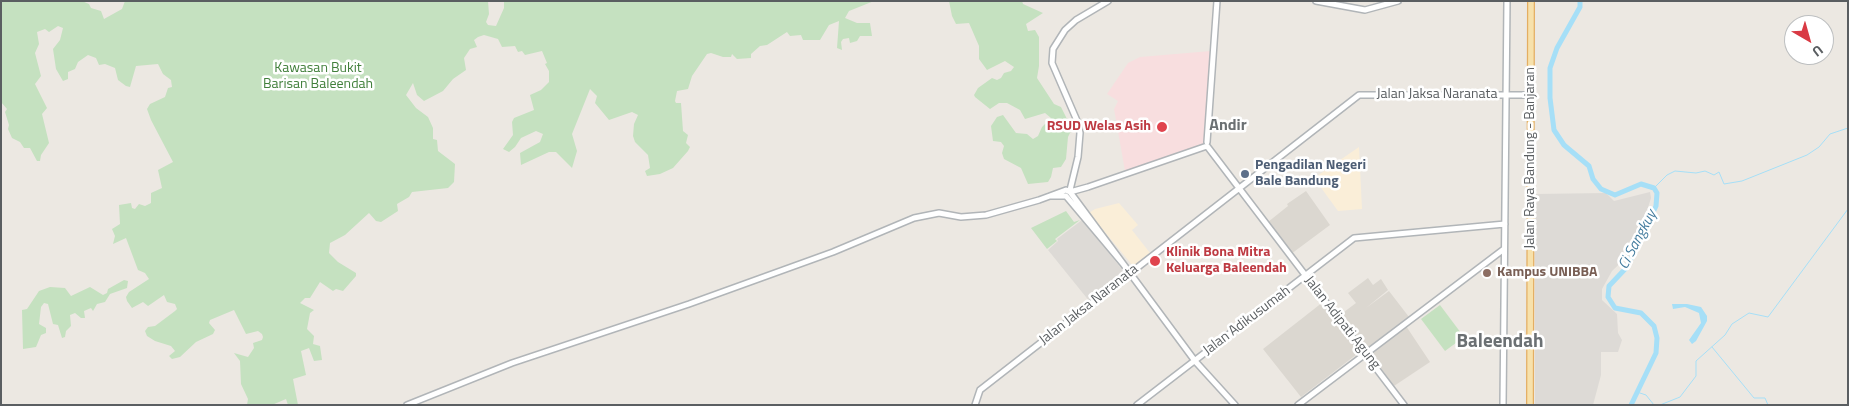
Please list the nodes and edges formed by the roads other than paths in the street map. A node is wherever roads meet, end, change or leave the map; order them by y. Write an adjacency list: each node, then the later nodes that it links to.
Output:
1 (1108, 1): 11 (main road)
2 (1217, 1): 9 (main road)
3 (1316, 1): 4 (main road)
4 (1398, 1)
5 (1507, 1): 8 (main road)
6 (1531, 1): 7 (main road, Jalan Raya Bandung - Banjaran)
7 (1531, 94): 8 (main road, Jalan Jaksa Naranata); 25 (main road, Jalan Raya Bandung - Banjaran)
8 (1506, 95): 10 (main road, Jalan Jaksa Naranata); 12 (main road)
9 (1207, 144): 10 (main road, Jalan Adipati Agung); 11 (main road)
10 (1238, 188): 14 (main road, Jalan Jaksa Naranata); 15 (main road, Jalan Adipati Agung)
11 (1067, 192): 14 (main road); 18 (main road)
12 (1505, 224): 13 (main road); 15 (main road, Jalan Adikusumah)
13 (1504, 249): 16 (main road); 24 (main road)
14 (1130, 274): 17 (main road); 19 (main road, Jalan Jaksa Naranata)
15 (1305, 276): 16 (main road, Jalan Adipati Agung); 17 (main road, Jalan Adikusumah)
16 (1365, 353): 22 (main road); 23 (main road, Jalan Adipati Agung)
17 (1195, 361): 20 (main road, Jalan Adikusumah); 21 (main road)
18 (407, 405)
19 (974, 405)
20 (1137, 405)
21 (1235, 405)
22 (1298, 405)
23 (1404, 405)
24 (1503, 405)
25 (1530, 405)

